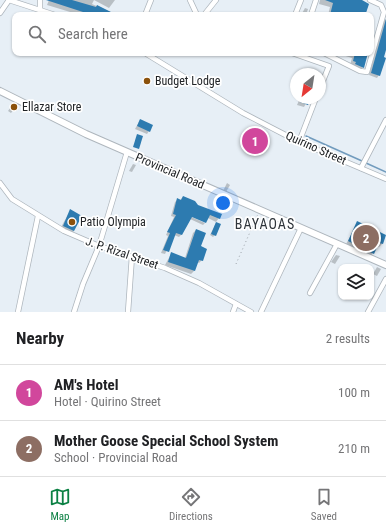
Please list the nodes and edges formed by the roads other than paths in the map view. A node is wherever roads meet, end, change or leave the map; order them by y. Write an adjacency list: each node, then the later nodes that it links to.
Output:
1 (9, 0): 9 (street); 16 (street)
2 (40, 0): 9 (street)
3 (151, 0): 11 (street)
4 (190, 0): 12 (street)
5 (216, 0): 13 (street)
6 (301, 0): 14 (street)
7 (316, 0): 15 (street)
8 (370, 0): 17 (street)
9 (40, 10): 10 (street)
10 (46, 12)
11 (146, 12)
12 (196, 12)
13 (206, 12)
14 (296, 12)
15 (312, 12)
16 (0, 13)
17 (374, 47)
18 (150, 56): 28 (street, Quirino Street)
19 (301, 56): 23 (street)
20 (329, 56): 22 (street)
21 (372, 56): 22 (street)
22 (332, 58): 23 (street)
23 (329, 66): 24 (street)
24 (326, 73)
25 (0, 91): 29 (main road, Provincial Road)
26 (314, 104): 28 (street)
27 (386, 120): 30 (street)
28 (299, 142): 30 (street, Quirino Street)
29 (127, 152): 34 (main road, Provincial Road); 36 (street)
30 (361, 168): 31 (street, Quirino Street)
31 (386, 179)
32 (0, 183): 33 (street, J. P. Rizal Street)
33 (38, 216): 36 (street, J. P. Rizal Street); 42 (street)
34 (301, 228): 35 (main road, Provincial Road); 47 (street)
35 (337, 244): 38 (main road, Provincial Road); 40 (street)
36 (99, 246): 37 (street, J. P. Rizal Street); 43 (street)
37 (132, 256): 41 (street, J. P. Rizal Street); 44 (street)
38 (386, 265)
39 (386, 279): 48 (street)
40 (310, 293)
41 (236, 304): 45 (street); 46 (street, J. P. Rizal Street)
42 (18, 312)
43 (74, 312)
44 (128, 312)
45 (233, 312)
46 (251, 312)
47 (260, 312)
48 (368, 312)

